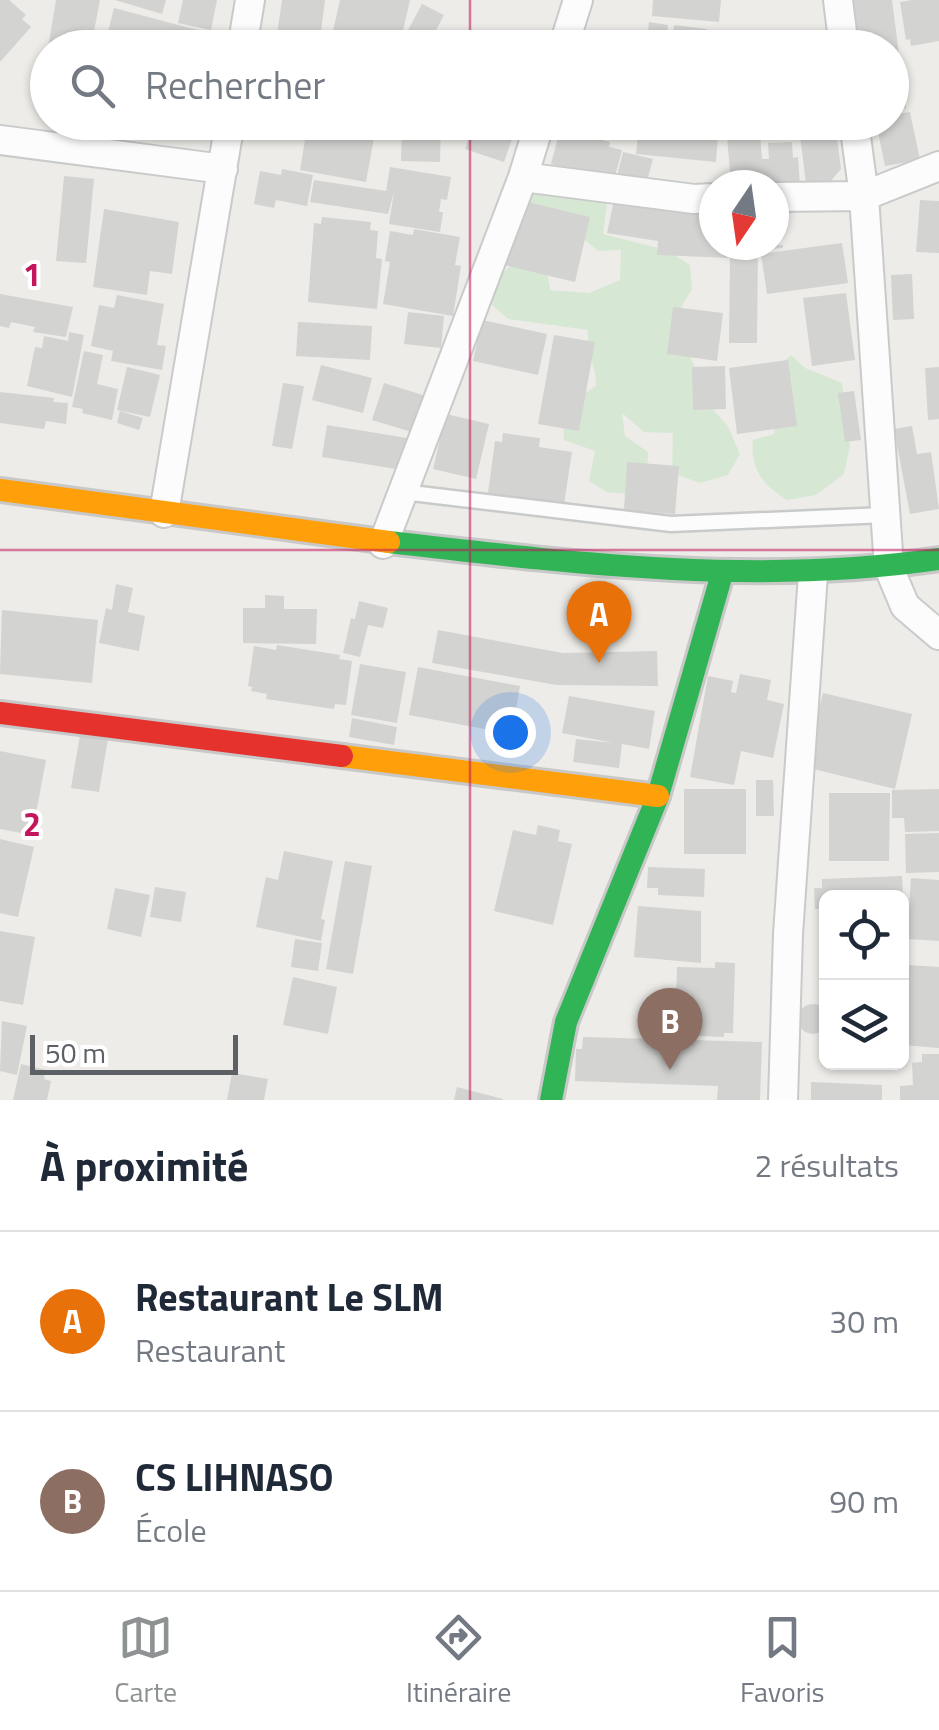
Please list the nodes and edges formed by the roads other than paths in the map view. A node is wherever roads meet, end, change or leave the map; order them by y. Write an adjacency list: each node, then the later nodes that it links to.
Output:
1 (250, 0): 4 (street)
2 (578, 0): 5 (street)
3 (838, 0): 6 (street)
4 (245, 30)
5 (569, 30)
6 (842, 30)
7 (0, 140): 12 (street)
8 (227, 140): 12 (street)
9 (534, 140): 13 (street)
10 (856, 140): 14 (street)
11 (939, 166): 14 (street)
12 (223, 169): 19 (street)
13 (523, 177): 16 (street); 18 (street)
14 (864, 196): 15 (street); 20 (street)
15 (789, 197)
16 (699, 199)
17 (0, 490): 19 (street)
18 (403, 492): 20 (lane); 21 (street)
19 (164, 513): 21 (street)
20 (886, 515): 23 (street)
21 (383, 544): 24 (street)
22 (939, 558): 23 (street)
23 (889, 568): 25 (street); 26 (street)
24 (722, 574): 25 (street); 28 (street)
25 (814, 574): 30 (street)
26 (939, 635)
27 (0, 713): 28 (street)
28 (658, 796): 29 (street)
29 (551, 1100)
30 (783, 1100)

